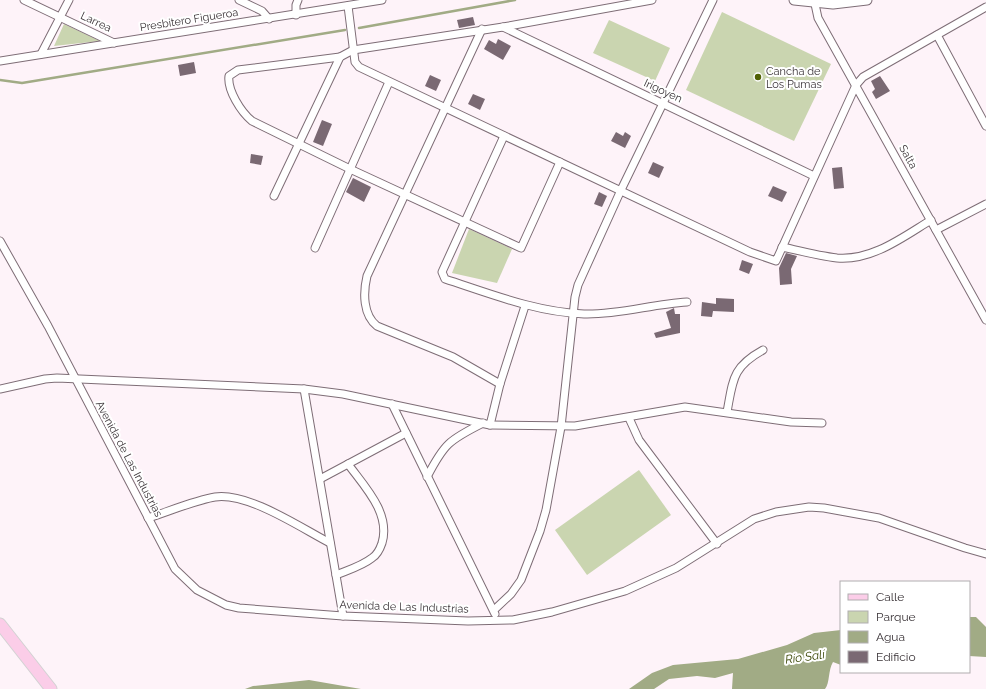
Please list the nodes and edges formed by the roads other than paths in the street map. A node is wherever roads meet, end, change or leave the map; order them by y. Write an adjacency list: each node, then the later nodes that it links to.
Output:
1 (24, 0): 14 (street, Larrea)
2 (68, 0): 14 (street)
3 (240, 0): 15 (street)
4 (298, 0): 13 (street)
5 (382, 0): 11 (street, Presbitero Figueroa)
6 (652, 0): 16 (street)
7 (713, 0): 26 (street)
8 (794, 0): 10 (main road)
9 (867, 0): 10 (main road)
10 (815, 4): 25 (street, Salta)
11 (348, 6): 13 (street, Presbitero Figueroa); 20 (street)
12 (986, 7): 18 (street)
13 (296, 15): 15 (street, Presbitero Figueroa)
14 (60, 17): 19 (street, Larrea); 21 (street)
15 (269, 18): 19 (street, Presbitero Figueroa)
16 (503, 27): 17 (street); 26 (street, Irigoyen)
17 (482, 29): 20 (street); 27 (street)
18 (937, 35): 25 (street); 28 (street)
19 (115, 43): 21 (street, Presbitero Figueroa)
20 (353, 50): 22 (street); 24 (street)
21 (41, 54): 23 (street, Presbitero Figueroa)
22 (340, 57): 30 (street); 30 (street)
23 (0, 61)
24 (389, 82): 27 (street); 32 (street)
25 (856, 85): 33 (street); 38 (street, Salta)
26 (663, 102): 33 (street, Irigoyen); 34 (street)
27 (446, 109): 29 (street); 35 (street)
28 (986, 126)
29 (504, 136): 31 (street); 39 (street)
30 (299, 144): 32 (street); 36 (street)
31 (560, 162): 34 (street); 39 (street)
32 (350, 168): 35 (street); 43 (street)
33 (814, 176): 42 (street)
34 (622, 190): 42 (street); 46 (street)
35 (407, 194): 39 (street); 50 (street)
36 (274, 196)
37 (986, 204): 40 (street)
38 (931, 220): 40 (street, Salta); 42 (street)
39 (465, 222): 45 (street)
40 (936, 230): 47 (street, Salta)
41 (0, 241): 49 (street, Avenida de Las Industrias)
42 (782, 247)
43 (315, 248)
44 (687, 302): 46 (street)
45 (526, 306): 46 (street); 50 (street)
46 (573, 313): 58 (street)
47 (986, 320)
48 (763, 350): 54 (street)
49 (75, 379): 51 (street); 52 (street); 63 (street, Avenida de Las Industrias)
50 (500, 384): 57 (street)
51 (0, 389)
52 (304, 389): 53 (street); 62 (street)
53 (392, 404): 57 (street); 59 (street)
54 (727, 412): 55 (street); 56 (street)
55 (629, 418): 58 (street); 65 (street)
56 (822, 423)
57 (487, 424): 58 (street); 61 (street)
58 (561, 427): 68 (street)
59 (406, 433): 60 (street); 61 (street)
60 (348, 464): 62 (street); 67 (street)
61 (427, 477): 68 (street)
62 (320, 480): 64 (street)
63 (148, 518): 64 (street); 69 (street, Avenida de Las Industrias)
64 (330, 543): 67 (street)
65 (717, 544): 66 (street, Avenida de Las Industrias); 70 (street, Avenida de Las Industrias)
66 (986, 554)
67 (336, 576): 69 (street)
68 (494, 610): 70 (street)
69 (343, 616): 70 (street, Avenida de Las Industrias)
70 (496, 620)
71 (0, 624): 72 (main road)
72 (51, 689)

